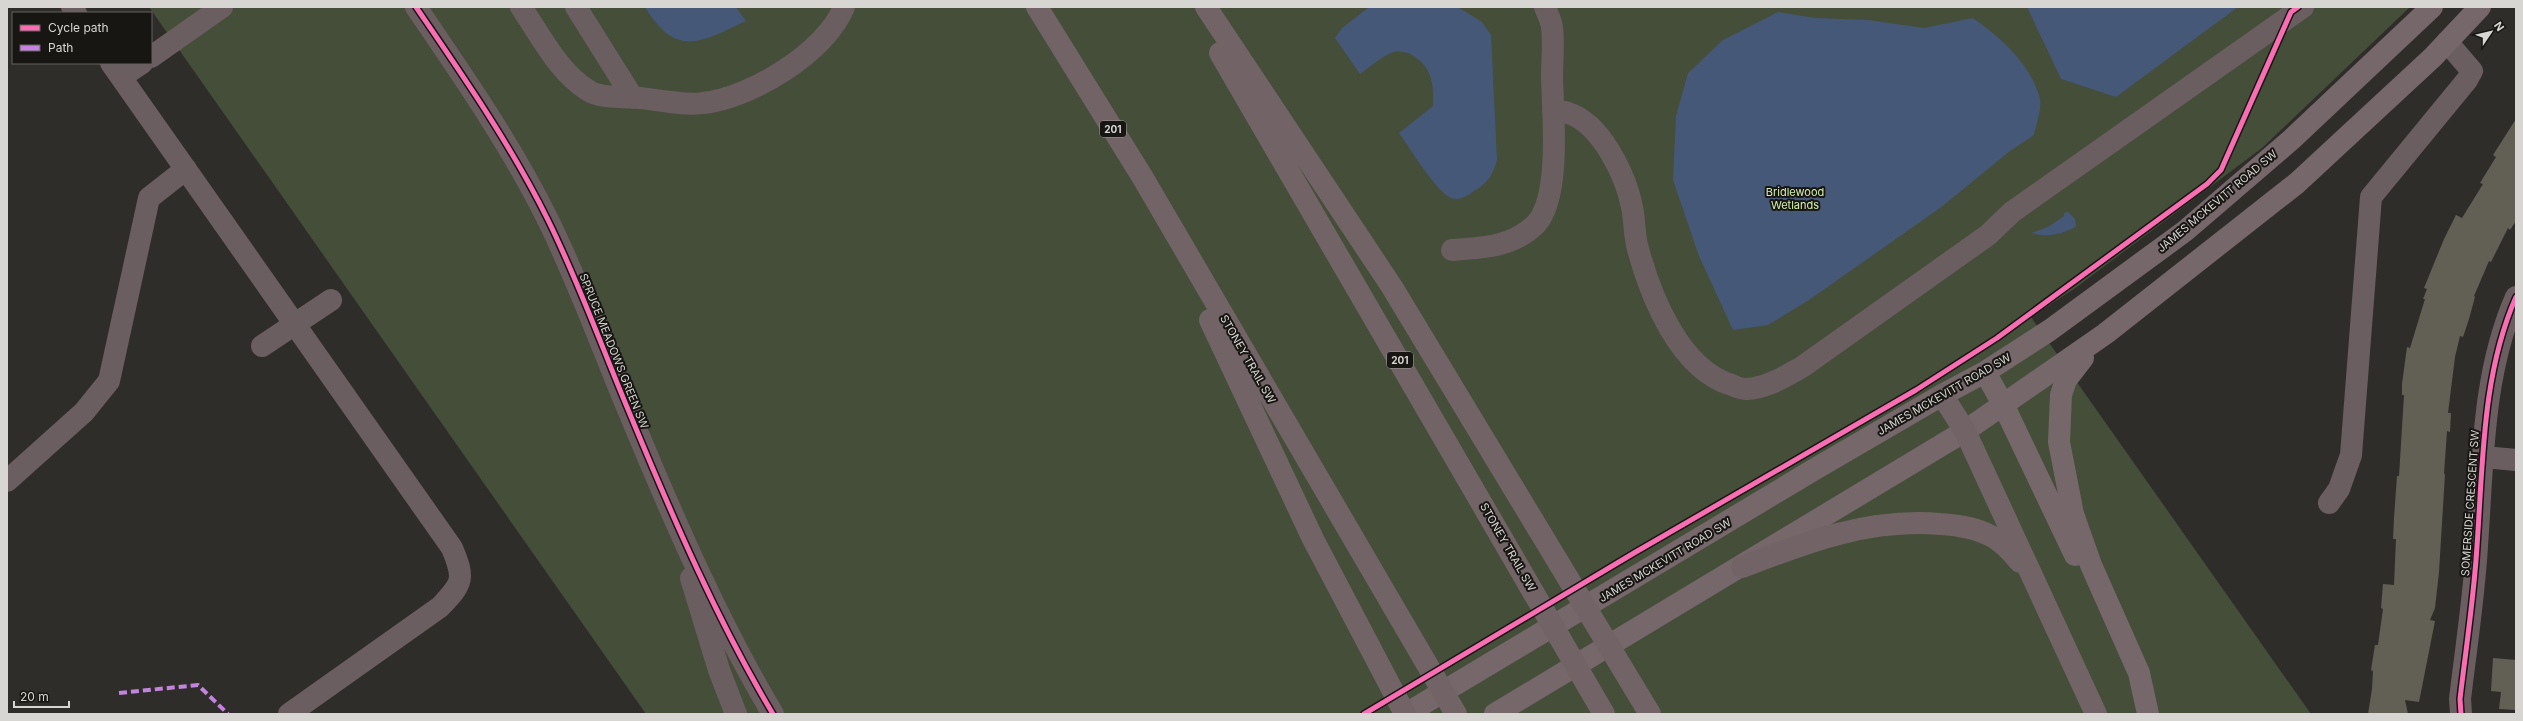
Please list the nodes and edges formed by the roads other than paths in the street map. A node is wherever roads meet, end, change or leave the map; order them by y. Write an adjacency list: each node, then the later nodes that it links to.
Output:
1 (222, 7): 14 (street)
2 (416, 7): 35 (street, SPRUCE MEADOWS GREEN SW)
3 (521, 7): 17 (street)
4 (576, 7): 17 (street)
5 (844, 7): 17 (street)
6 (1038, 7): 20 (highway, STONEY TRAIL SW / 201)
7 (1193, 7): 44 (highway, STONEY TRAIL SW / 201)
8 (1206, 7): 45 (highway)
9 (1545, 7): 18 (street)
10 (2303, 7): 18 (street)
11 (2432, 7): 27 (main road, JAMES MCKEVITT ROAD SW)
12 (2480, 7): 13 (main road)
13 (2447, 42): 25 (main road); 34 (street)
14 (152, 55)
15 (138, 64): 16 (street)
16 (116, 70): 19 (street)
17 (633, 98)
18 (1553, 111): 21 (street)
19 (186, 169): 24 (street); 33 (street)
20 (1143, 178): 41 (highway); 42 (highway, STONEY TRAIL SW / 201)
21 (1452, 250)
22 (2516, 297): 31 (street, SOMERSIDE CRESCENT SW)
23 (331, 300): 24 (street)
24 (295, 324): 26 (street); 38 (street)
25 (2106, 334): 29 (main road); 47 (main road)
26 (262, 346)
27 (1985, 372): 28 (main road, JAMES MCKEVITT ROAD SW); 29 (main road)
28 (1942, 395): 30 (highway); 41 (main road, JAMES MCKEVITT ROAD SW)
29 (2004, 406): 30 (main road); 47 (main road)
30 (1965, 432): 36 (main road); 37 (highway)
31 (2484, 458): 32 (street); 48 (street, SOMERSIDE CRESCENT SW)
32 (2516, 460)
33 (7, 481)
34 (2329, 503)
35 (673, 517): 39 (street, SPRUCE MEADOWS GREEN SW); 40 (street, SPRUCE MEADOWS GREEN SW)
36 (1742, 567): 37 (highway); 43 (main road)
37 (2030, 574): 46 (highway)
38 (289, 714)
39 (736, 714)
40 (774, 714)
41 (1405, 714)
42 (1456, 714)
43 (1495, 714)
44 (1604, 714)
45 (1650, 714)
46 (2096, 714)
47 (2148, 714)
48 (2461, 714)

